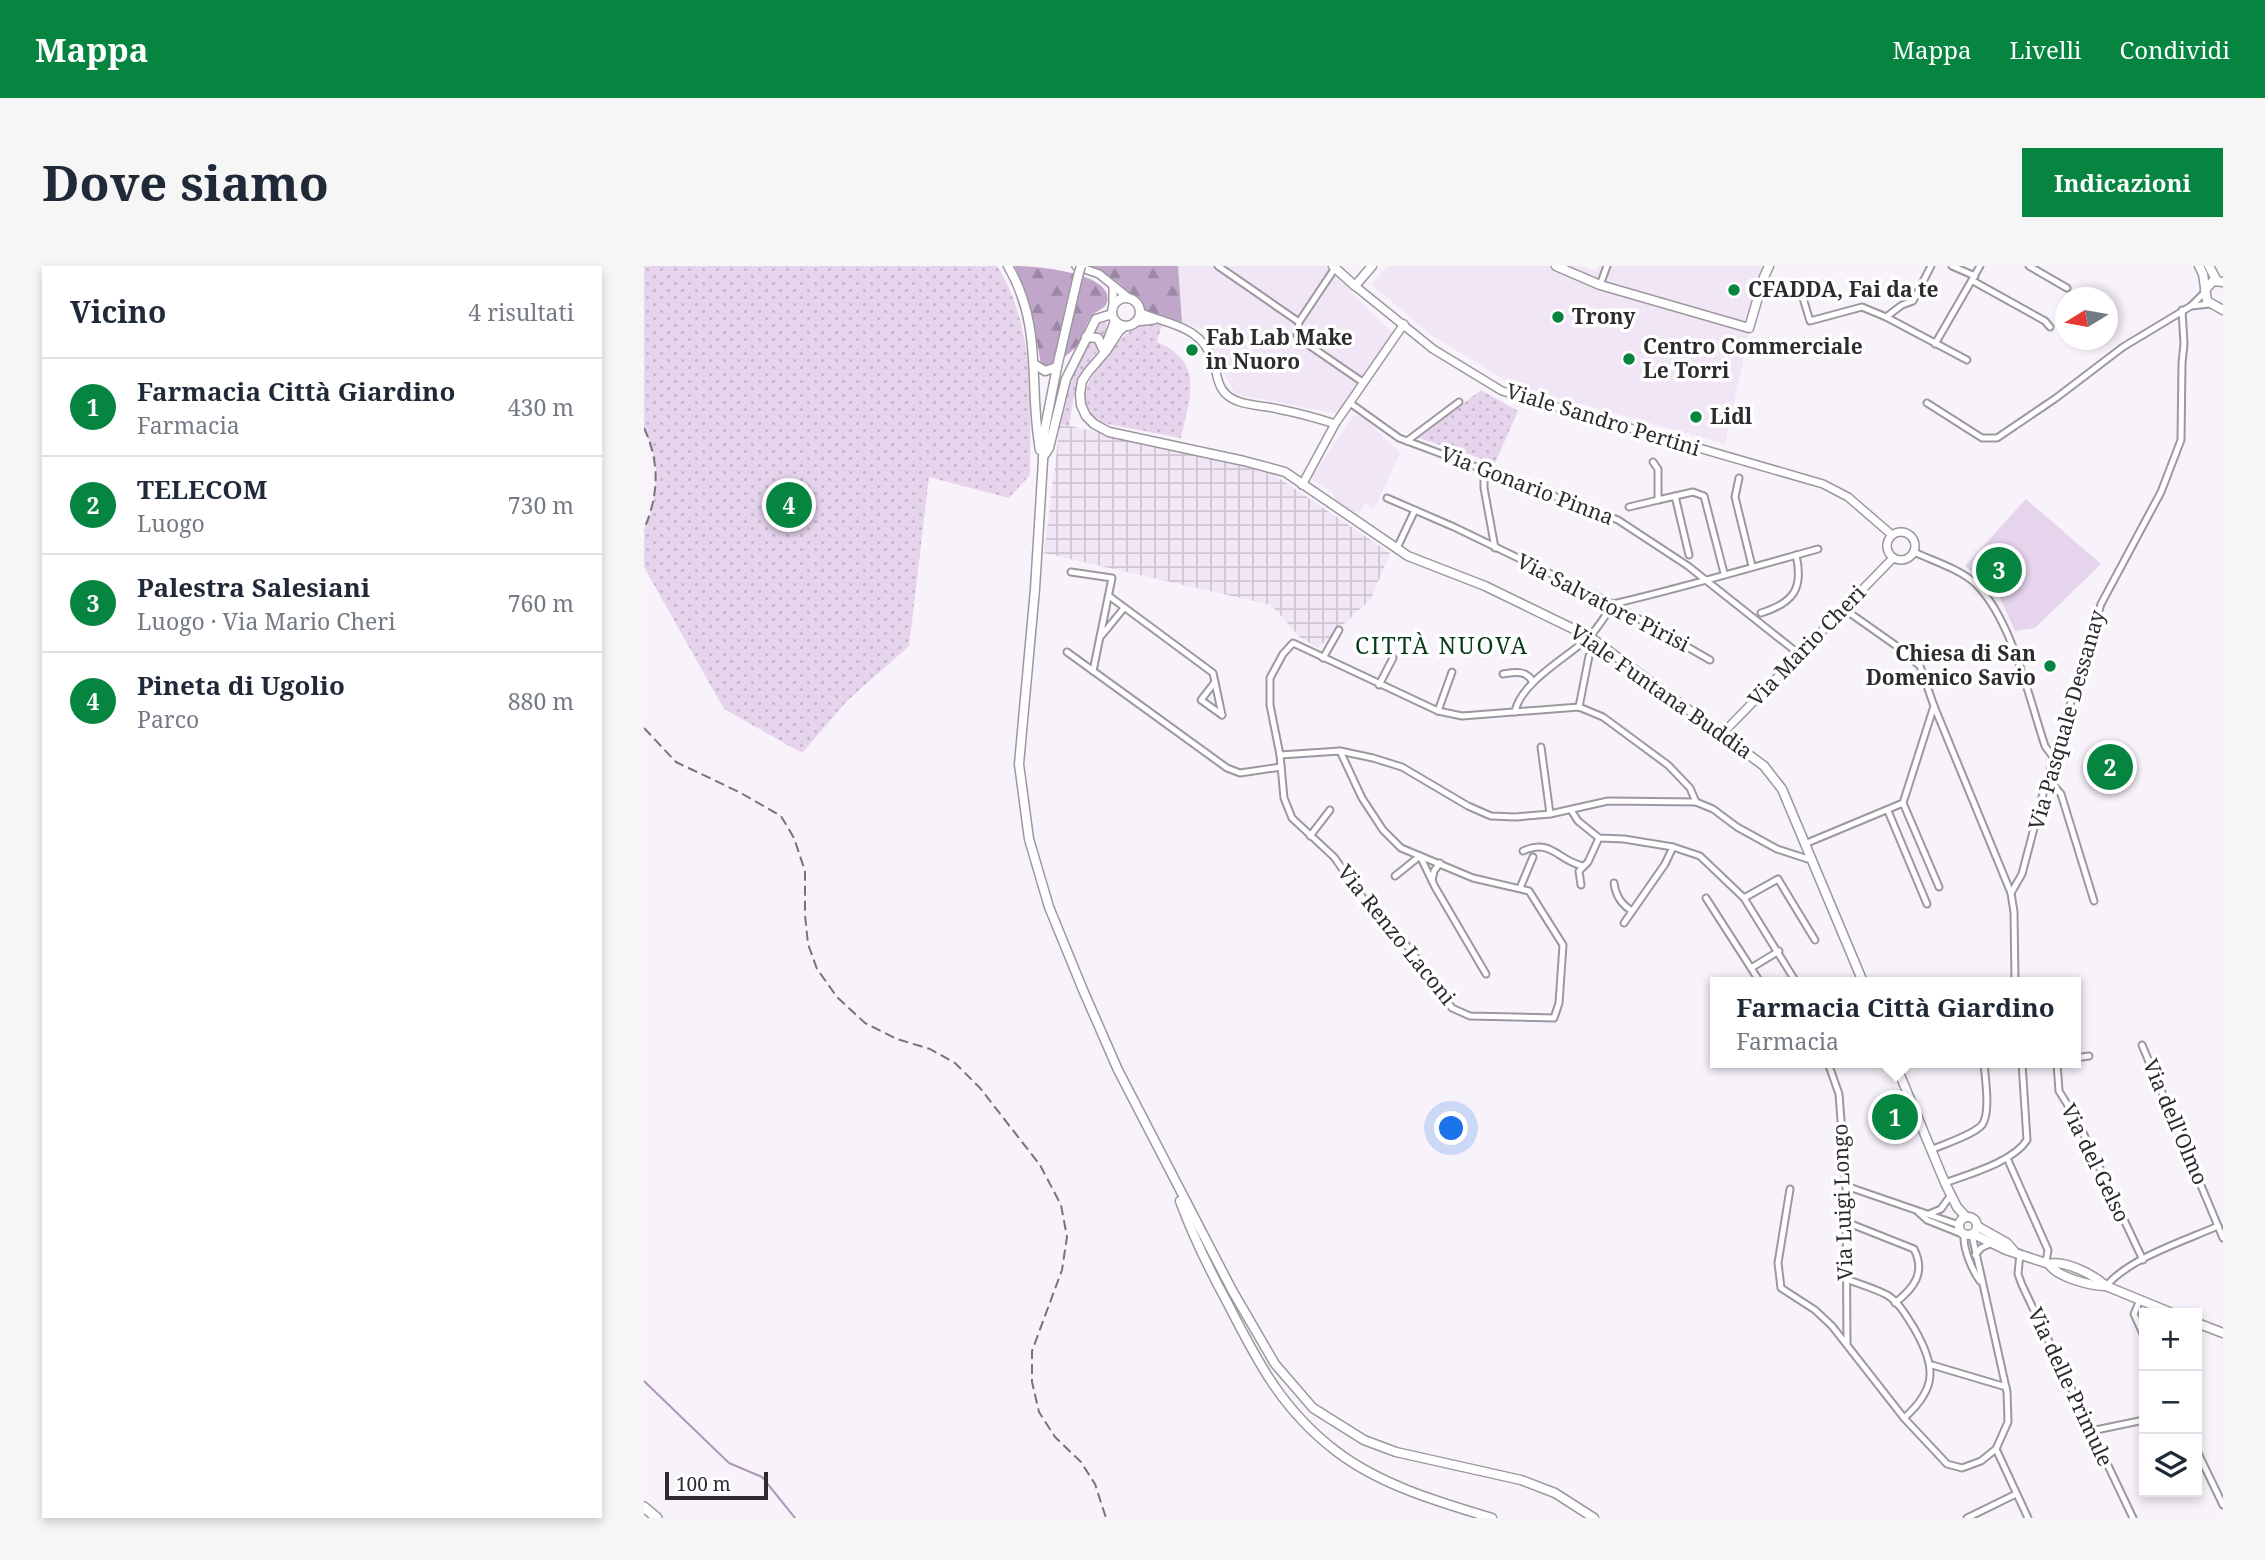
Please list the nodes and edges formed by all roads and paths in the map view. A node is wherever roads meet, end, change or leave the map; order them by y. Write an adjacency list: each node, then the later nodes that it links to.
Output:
1 (1008, 266): 40 (main road)
2 (1079, 266): 18 (street); 42 (main road, bridge)
3 (1218, 266): 32 (street)
4 (1373, 266): 19 (main road)
5 (1556, 266): 17 (main road)
6 (1607, 266): 17 (street)
7 (1769, 266): 17 (main road)
8 (1931, 266): 29 (street)
9 (1952, 266): 15 (street)
10 (1980, 266): 15 (street)
11 (2029, 266): 21 (street)
12 (2199, 266): 22 (main road)
13 (2210, 266): 16 (main road)
14 (1334, 267): 19 (main road, Viale Sandro Pertini); 32 (street)
15 (1974, 278): 35 (street); 37 (street)
16 (2221, 281): 22 (main road)
17 (1600, 285)
18 (1113, 286): 23 (street); 28 (street, Viale Funtana Buddia)
19 (1355, 286): 33 (street, Viale Sandro Pertini)
20 (1787, 286): 29 (street)
21 (2065, 287)
22 (2205, 291): 24 (street); 25 (main road)
23 (1130, 299): 26 (main road); 28 (main road)
24 (2191, 306): 25 (street); 27 (street)
25 (2218, 306)
26 (1139, 307): 30 (street); 31 (main road)
27 (2182, 310): 45 (street); 99 (street, Via Pasquale Dessanay)
28 (1113, 313): 34 (main road); 36 (main road); 38 (main road, Viale Funtana Buddia)
29 (1886, 317): 37 (street)
30 (1162, 320): 31 (street); 47 (street)
31 (1136, 322): 34 (main road)
32 (1299, 322): 43 (street)
33 (1404, 324): 43 (street); 59 (street, Viale Sandro Pertini)
34 (1125, 326): 41 (main road, Viale Funtana Buddia)
35 (2050, 327)
36 (1086, 337): 38 (main road); 49 (main road)
37 (1935, 344): 39 (street)
38 (1103, 349): 41 (main road, Viale Funtana Buddia)
39 (1967, 360)
40 (1034, 364): 42 (main road); 49 (main road)
41 (1093, 365): 53 (main road, Viale Funtana Buddia)
42 (1057, 367): 49 (main road)
43 (1364, 383): 46 (street)
44 (1459, 402): 48 (street)
45 (1927, 402)
46 (1350, 403): 47 (street); 48 (street, Via Gonario Pinna)
47 (1335, 424): 53 (street)
48 (1406, 441): 51 (street, Via Gonario Pinna)
49 (1042, 460): 149 (main road)
50 (1653, 462): 56 (street)
51 (1484, 470): 60 (street); 70 (street, Via Gonario Pinna)
52 (1739, 478): 67 (street)
53 (1302, 485): 62 (main road, Viale Funtana Buddia)
54 (1675, 496): 56 (street); 64 (street); 69 (street)
55 (1387, 498): 58 (street, Via Salvatore Pirisi)
56 (1658, 500): 57 (street)
57 (1629, 507)
58 (1415, 510): 60 (street, Via Salvatore Pirisi); 62 (street)
59 (1892, 535): 63 (street); 66 (street)
60 (1495, 548): 72 (street, Via Salvatore Pirisi)
61 (1818, 549): 65 (street)
62 (1396, 550): 77 (main road, Viale Funtana Buddia)
63 (1914, 552): 66 (street); 99 (street)
64 (1689, 555)
65 (1796, 555): 67 (street); 75 (street)
66 (1892, 558): 74 (street, Via Mario Cheri)
67 (1752, 566): 69 (street)
68 (1071, 572): 71 (street)
69 (1724, 573): 70 (street)
70 (1705, 579): 72 (street); 80 (street, Via Gonario Pinna)
71 (1109, 596): 73 (street); 78 (street)
72 (1614, 604): 77 (street); 84 (street, Via Salvatore Pirisi)
73 (1124, 608): 78 (street); 88 (street)
74 (1844, 609): 80 (street, Via Mario Cheri); 91 (street)
75 (1761, 613)
76 (1339, 630): 82 (street)
77 (1590, 637): 89 (street); 95 (main road, Viale Funtana Buddia)
78 (1100, 638): 85 (street)
79 (1067, 652): 85 (street)
80 (1799, 654): 95 (street, Via Mario Cheri)
81 (1589, 656): 92 (street)
82 (1323, 658): 90 (street); 98 (street)
83 (1393, 658): 90 (street)
84 (1710, 660)
85 (1093, 671): 100 (street)
86 (1452, 673): 93 (street)
87 (1503, 674): 89 (street)
88 (1215, 682): 88 (street)
89 (1533, 682): 94 (street)
90 (1379, 685): 93 (street)
91 (1934, 706): 103 (street); 124 (street)
92 (1579, 707): 94 (street); 102 (street)
93 (1438, 711): 94 (street)
94 (1515, 712)
95 (1722, 734): 110 (main road, Viale Funtana Buddia)
96 (1541, 747): 107 (street)
97 (1340, 751): 98 (street); 107 (street); 113 (street)
98 (1280, 755): 100 (street)
99 (2054, 760): 101 (street, Via Pasquale Dessanay)
100 (1281, 767): 108 (street)
101 (2048, 779): 124 (street, Via Pasquale Dessanay); 127 (street)
102 (1696, 802): 105 (street); 115 (street)
103 (1903, 803): 106 (street); 122 (street)
104 (1330, 810): 108 (street)
105 (1571, 810): 107 (street); 109 (street)
106 (1888, 811): 110 (street); 128 (street)
107 (1550, 814)
108 (1310, 836): 123 (street, Via Renzo Laconi)
109 (1599, 838): 111 (street); 117 (street)
110 (1807, 843): 115 (main road, Viale Funtana Buddia)
111 (1673, 847): 126 (street); 129 (street)
112 (1522, 850): 117 (street)
113 (1420, 856): 116 (street); 118 (street, Via Renzo Laconi); 119 (street)
114 (1533, 858): 123 (street)
115 (1814, 861): 137 (main road, Viale Funtana Buddia)
116 (1440, 863): 119 (street); 123 (street)
117 (1583, 866): 121 (street)
118 (1395, 876)
119 (1432, 881): 134 (street)
120 (1614, 883): 129 (street)
121 (1581, 885)
122 (1938, 887)
123 (1520, 888)
124 (2011, 893): 138 (street)
125 (1706, 898): 133 (street)
126 (1744, 898): 131 (street); 132 (street)
127 (2094, 901)
128 (1927, 904)
129 (1632, 911): 130 (street)
130 (1624, 923)
131 (1815, 940)
132 (1779, 951): 133 (street); 136 (street)
133 (1751, 968): 135 (street)
134 (1486, 974)
135 (1757, 977)
136 (1793, 977)
137 (1861, 977)
138 (2015, 977)
139 (2142, 1045): 157 (street, Via dell'Olmo)
140 (2090, 1056): 141 (street)
141 (2081, 1057)
142 (1830, 1068): 151 (street, Via Luigi Longo)
143 (1897, 1068): 147 (main road)
144 (1984, 1068): 147 (street)
145 (2022, 1068): 148 (street)
146 (2057, 1068): 163 (street, Via del Gelso)
147 (1931, 1150): 150 (main road)
148 (2007, 1158): 150 (street); 164 (street)
149 (1169, 1172): 186 (main road); 187 (main road)
150 (1945, 1183): 153 (main road); 158 (main road)
151 (1846, 1186): 154 (street); 156 (street, Via Luigi Longo)
152 (1790, 1189): 174 (street)
153 (1948, 1199): 155 (street); 158 (main road)
154 (1918, 1212): 155 (street); 158 (street)
155 (1929, 1214): 158 (street)
156 (1846, 1222): 165 (street, Via Luigi Longo); 169 (street)
157 (2218, 1226): 159 (street, Via dell'Olmo); 163 (street)
158 (1966, 1229): 160 (main road); 161 (main road); 162 (street); 166 (street)
159 (2223, 1238)
160 (1993, 1242): 161 (main road); 162 (street)
161 (2017, 1252): 164 (main road); 179 (street, Via delle Primule)
162 (1975, 1255): 166 (street)
163 (2143, 1260): 167 (street)
164 (2048, 1263): 167 (main road)
165 (1846, 1279): 169 (street); 174 (street, Via Luigi Longo)
166 (1982, 1284): 176 (street)
167 (2106, 1286): 168 (main road)
168 (2140, 1300): 170 (main road); 171 (street)
169 (1895, 1303): 175 (street)
170 (2160, 1308)
171 (2139, 1325)
172 (2202, 1325): 173 (main road)
173 (2223, 1334)
174 (1847, 1344): 177 (street)
175 (1931, 1365): 176 (street); 177 (street)
176 (2006, 1387): 180 (street)
177 (1904, 1418): 180 (street)
178 (2139, 1421): 179 (street)
179 (2091, 1431): 190 (street, Via delle Primule)
180 (1996, 1449): 182 (street)
181 (2202, 1461): 183 (street)
182 (2016, 1494): 188 (street); 189 (street)
183 (2223, 1505)
184 (644, 1507): 185 (highway)
185 (657, 1518)
186 (1492, 1518)
187 (1594, 1518)
188 (1967, 1518)
189 (2028, 1518)
190 (2133, 1518)

